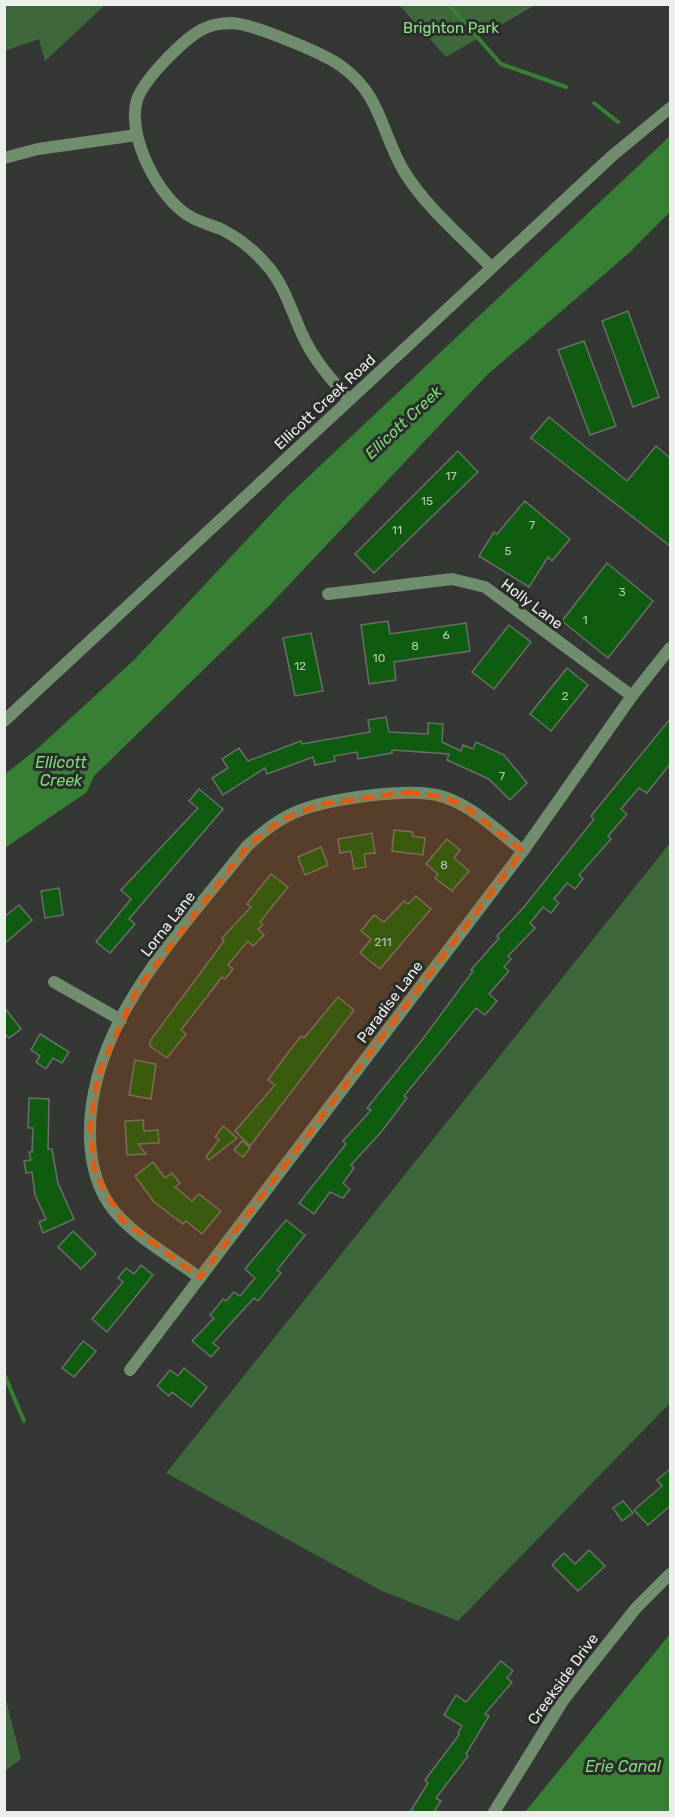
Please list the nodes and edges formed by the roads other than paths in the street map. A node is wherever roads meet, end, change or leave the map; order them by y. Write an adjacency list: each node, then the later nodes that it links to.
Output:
1 (670, 108): 4 (street, Ellicott Creek Road)
2 (137, 135): 3 (street); 4 (street); 5 (street)
3 (4, 158)
4 (491, 267): 5 (street, Ellicott Creek Road)
5 (349, 400): 9 (street, Ellicott Creek Road)
6 (328, 594): 8 (street, Holly Lane)
7 (670, 648): 8 (street, Paradise Lane)
8 (632, 696): 10 (street, Paradise Lane)
9 (4, 721)
10 (523, 851): 12 (street, Lorna Lane); 13 (street, Paradise Lane)
11 (54, 982): 12 (street)
12 (121, 1020): 13 (street, Lorna Lane)
13 (200, 1278): 14 (street, Paradise Lane)
14 (130, 1370)
15 (670, 1574): 16 (street, Creekside Drive)
16 (494, 1812)

